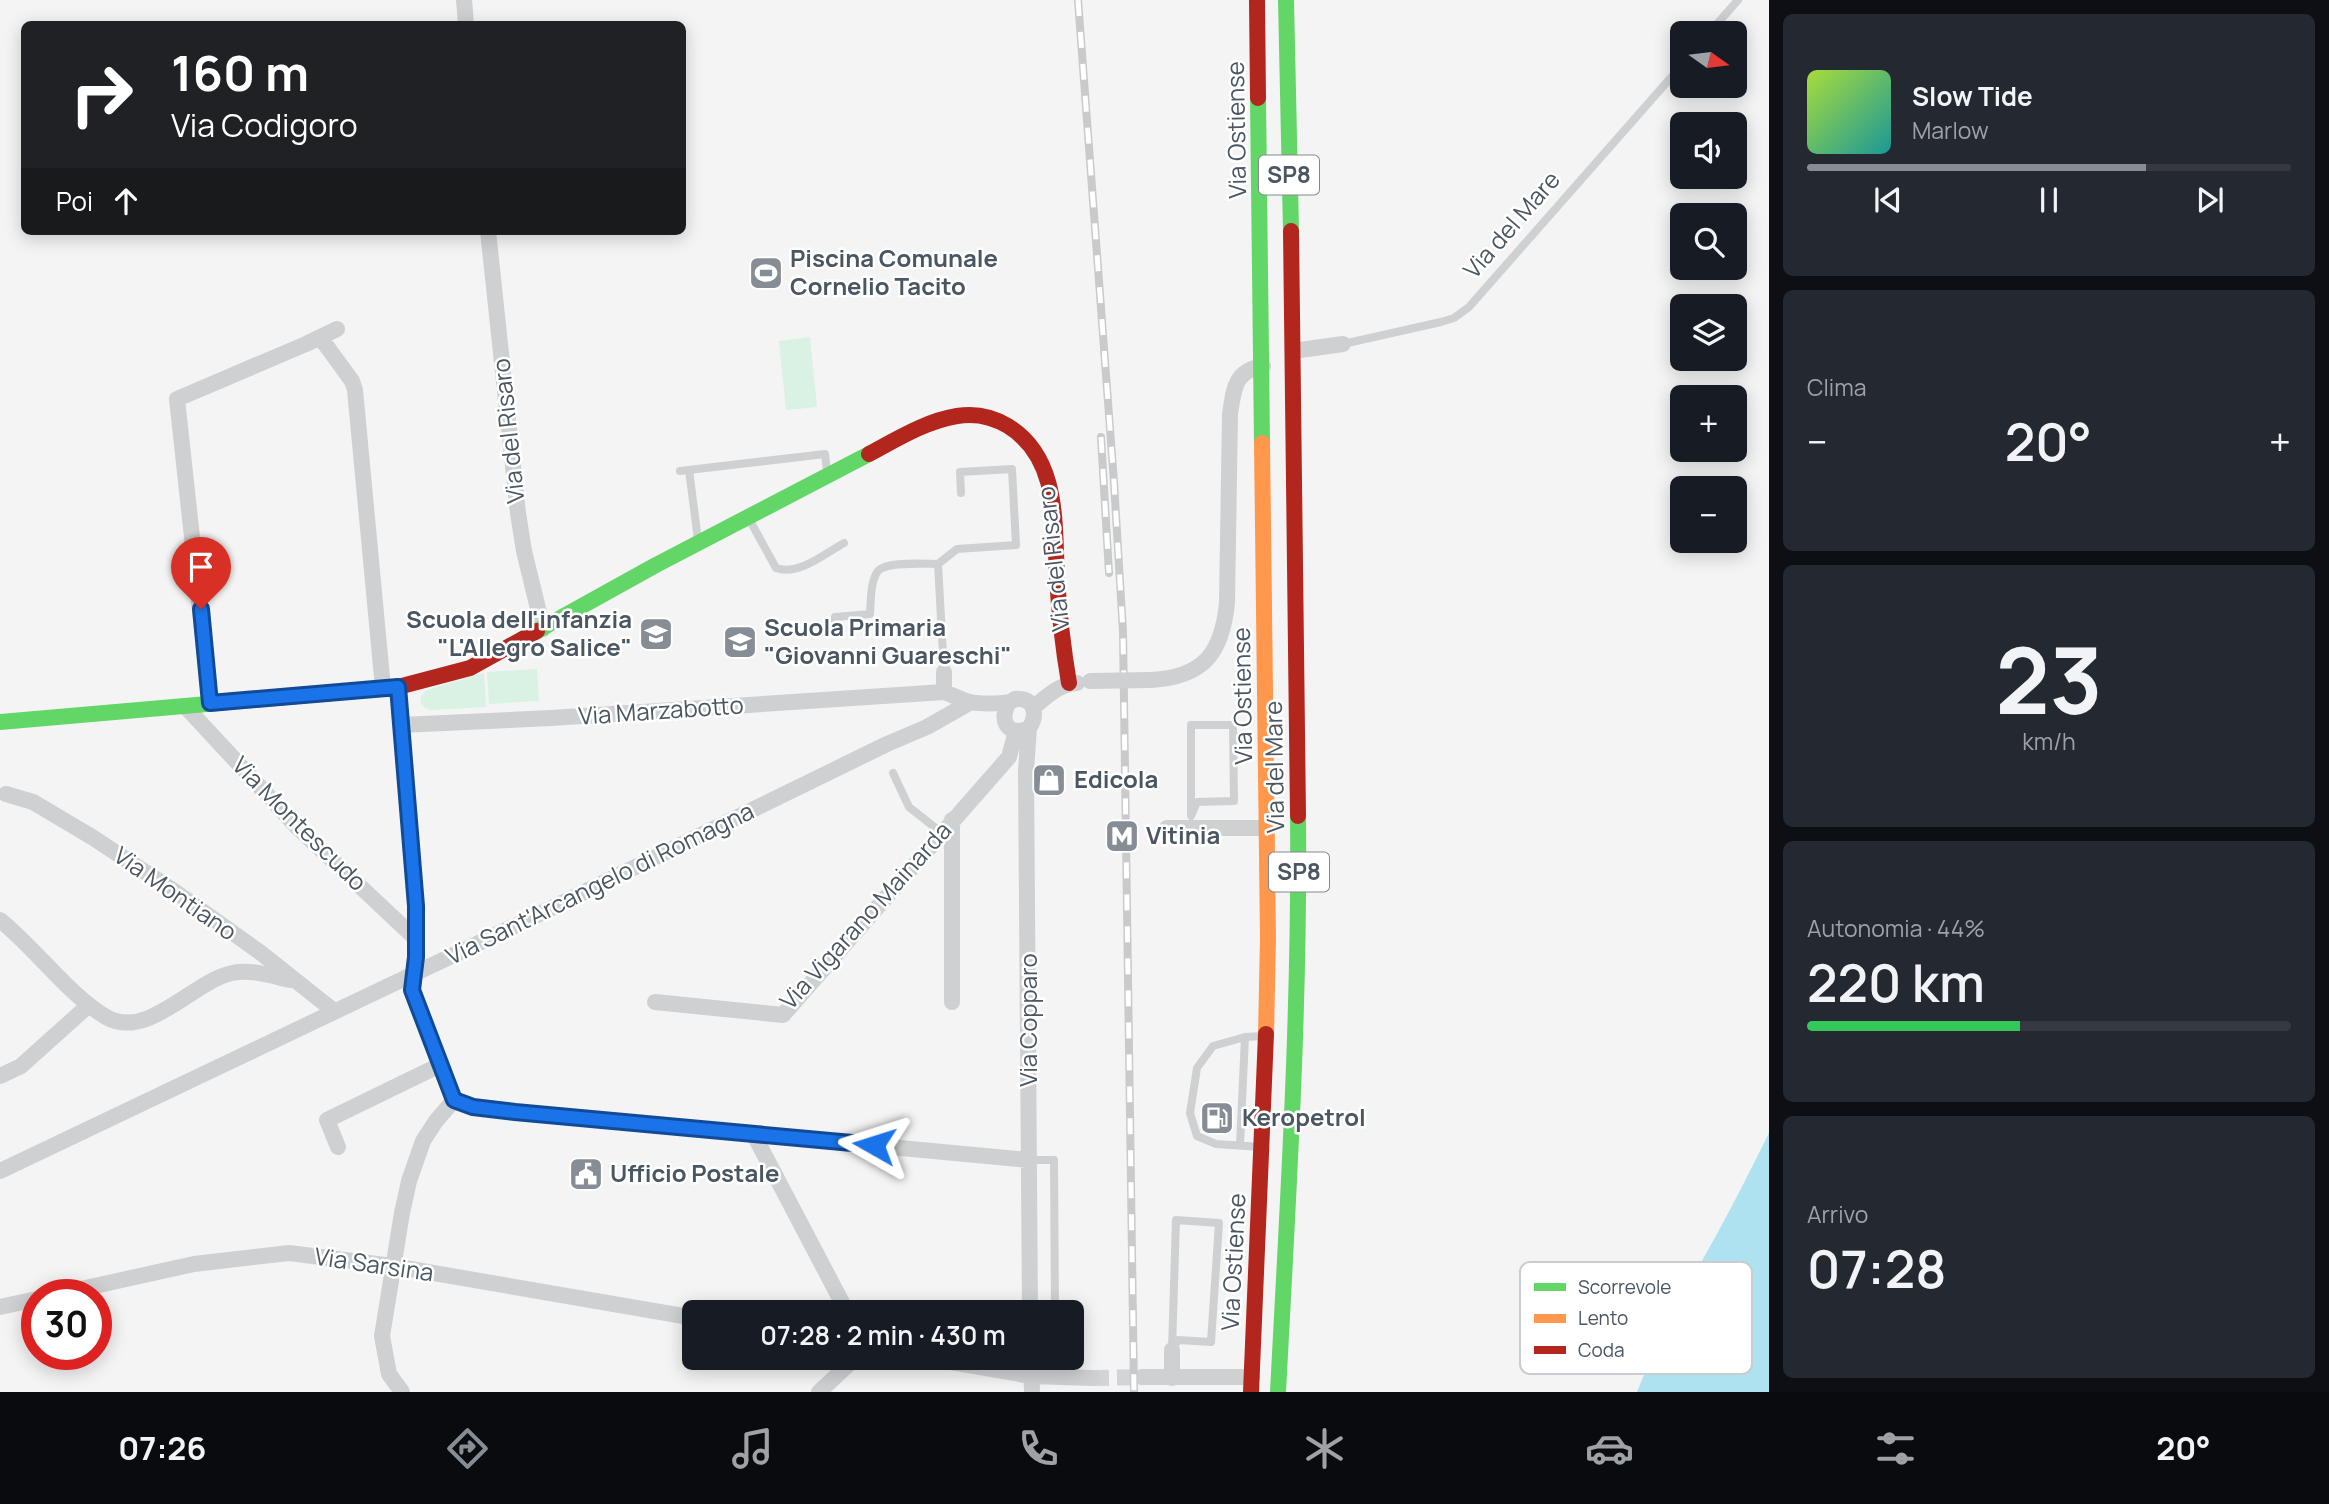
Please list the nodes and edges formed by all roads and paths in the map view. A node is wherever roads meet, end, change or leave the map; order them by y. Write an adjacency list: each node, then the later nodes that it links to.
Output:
1 (464, 0): 5 (street)
2 (1258, 0): 13 (main road, Via Ostiense)
3 (1286, 0): 12 (main road, Via del Mare / SP8)
4 (1738, 0): 6 (lane)
5 (466, 21)
6 (1720, 21)
7 (1670, 79): 11 (lane, Via del Mare)
8 (488, 235): 21 (street, Via del Risaro)
9 (337, 329): 10 (street)
10 (320, 337): 24 (street); 28 (street)
11 (1343, 344): 12 (street, Via del Mare)
12 (1293, 351): 79 (main road, Via del Mare / SP8)
13 (1262, 366): 23 (street, bridge); 41 (main road, Via Ostiense)
14 (827, 475): 16 (main road, Via del Risaro); 17 (lane); 23 (main road, Via del Risaro)
15 (961, 493): 19 (lane)
16 (748, 517): 17 (main road, Via del Risaro); 18 (lane)
17 (707, 534): 21 (main road, Via del Risaro)
18 (844, 543)
19 (938, 564): 20 (lane); 22 (lane)
20 (835, 625)
21 (543, 629): 24 (main road, Via del Risaro)
22 (944, 672): 25 (street)
23 (1069, 683): 30 (street)
24 (391, 688): 28 (main road, Via del Risaro); 32 (street)
25 (944, 692): 26 (street); 32 (street, Via Marzabotto)
26 (971, 702): 27 (street); 44 (street, Via Sant'Arcangelo di Romagna)
27 (1009, 702): 30 (street); 33 (street)
28 (210, 703): 29 (main road, Via del Risaro)
29 (185, 706): 31 (main road, Via del Risaro); 43 (street, Via Montescudo)
30 (1033, 708): 33 (street)
31 (0, 722)
32 (401, 725): 43 (street)
33 (1022, 729): 34 (street, Via Vigarano Mainarda); 35 (street, Via Copparo)
34 (1009, 757): 35 (street); 39 (street, Via Vigarano Mainarda)
35 (1027, 761): 59 (street, Via Copparo)
36 (893, 772): 39 (lane)
37 (6, 794): 45 (street, Via Montiano)
38 (1191, 822): 38 (lane); 40 (street); 41 (street)
39 (947, 826): 46 (street, Via Vigarano Mainarda); 47 (street)
40 (1167, 828)
41 (1267, 828): 50 (main road, Via Ostiense)
42 (0, 920): 48 (street)
43 (416, 939): 44 (street)
44 (414, 974): 49 (street, Via Sant'Arcangelo di Romagna); 52 (street)
45 (293, 980): 48 (street); 49 (street, Via Montiano)
46 (655, 1002)
47 (952, 1002)
48 (89, 1005): 53 (street)
49 (334, 1011): 60 (street, Via Sant'Arcangelo di Romagna)
50 (1266, 1036): 51 (lane); 58 (main road, Via Ostiense)
51 (1245, 1037): 56 (lane); 56 (lane)
52 (440, 1065): 54 (street); 57 (street)
53 (0, 1076)
54 (454, 1100): 55 (street); 61 (street)
55 (753, 1133): 59 (street); 63 (street)
56 (1240, 1145): 58 (lane)
57 (338, 1147)
58 (1262, 1147): 76 (main road, Via Ostiense)
59 (1029, 1160): 64 (street, Via Copparo); 65 (lane)
60 (0, 1171)
61 (393, 1266): 62 (street, Via Sarsina); 68 (street, Via Sarsina); 77 (street)
62 (112, 1282)
63 (841, 1300)
64 (1030, 1300)
65 (1055, 1300)
66 (21, 1302): 67 (street)
67 (0, 1307)
68 (682, 1316)
69 (1172, 1350): 69 (lane); 74 (street)
70 (843, 1370): 78 (street)
71 (976, 1370): 75 (street)
72 (1142, 1377): 74 (street)
73 (1093, 1378): 75 (street)
74 (1172, 1378): 76 (street)
75 (1032, 1384)
76 (1251, 1385)
77 (402, 1392)
78 (820, 1392)
79 (1278, 1392)

